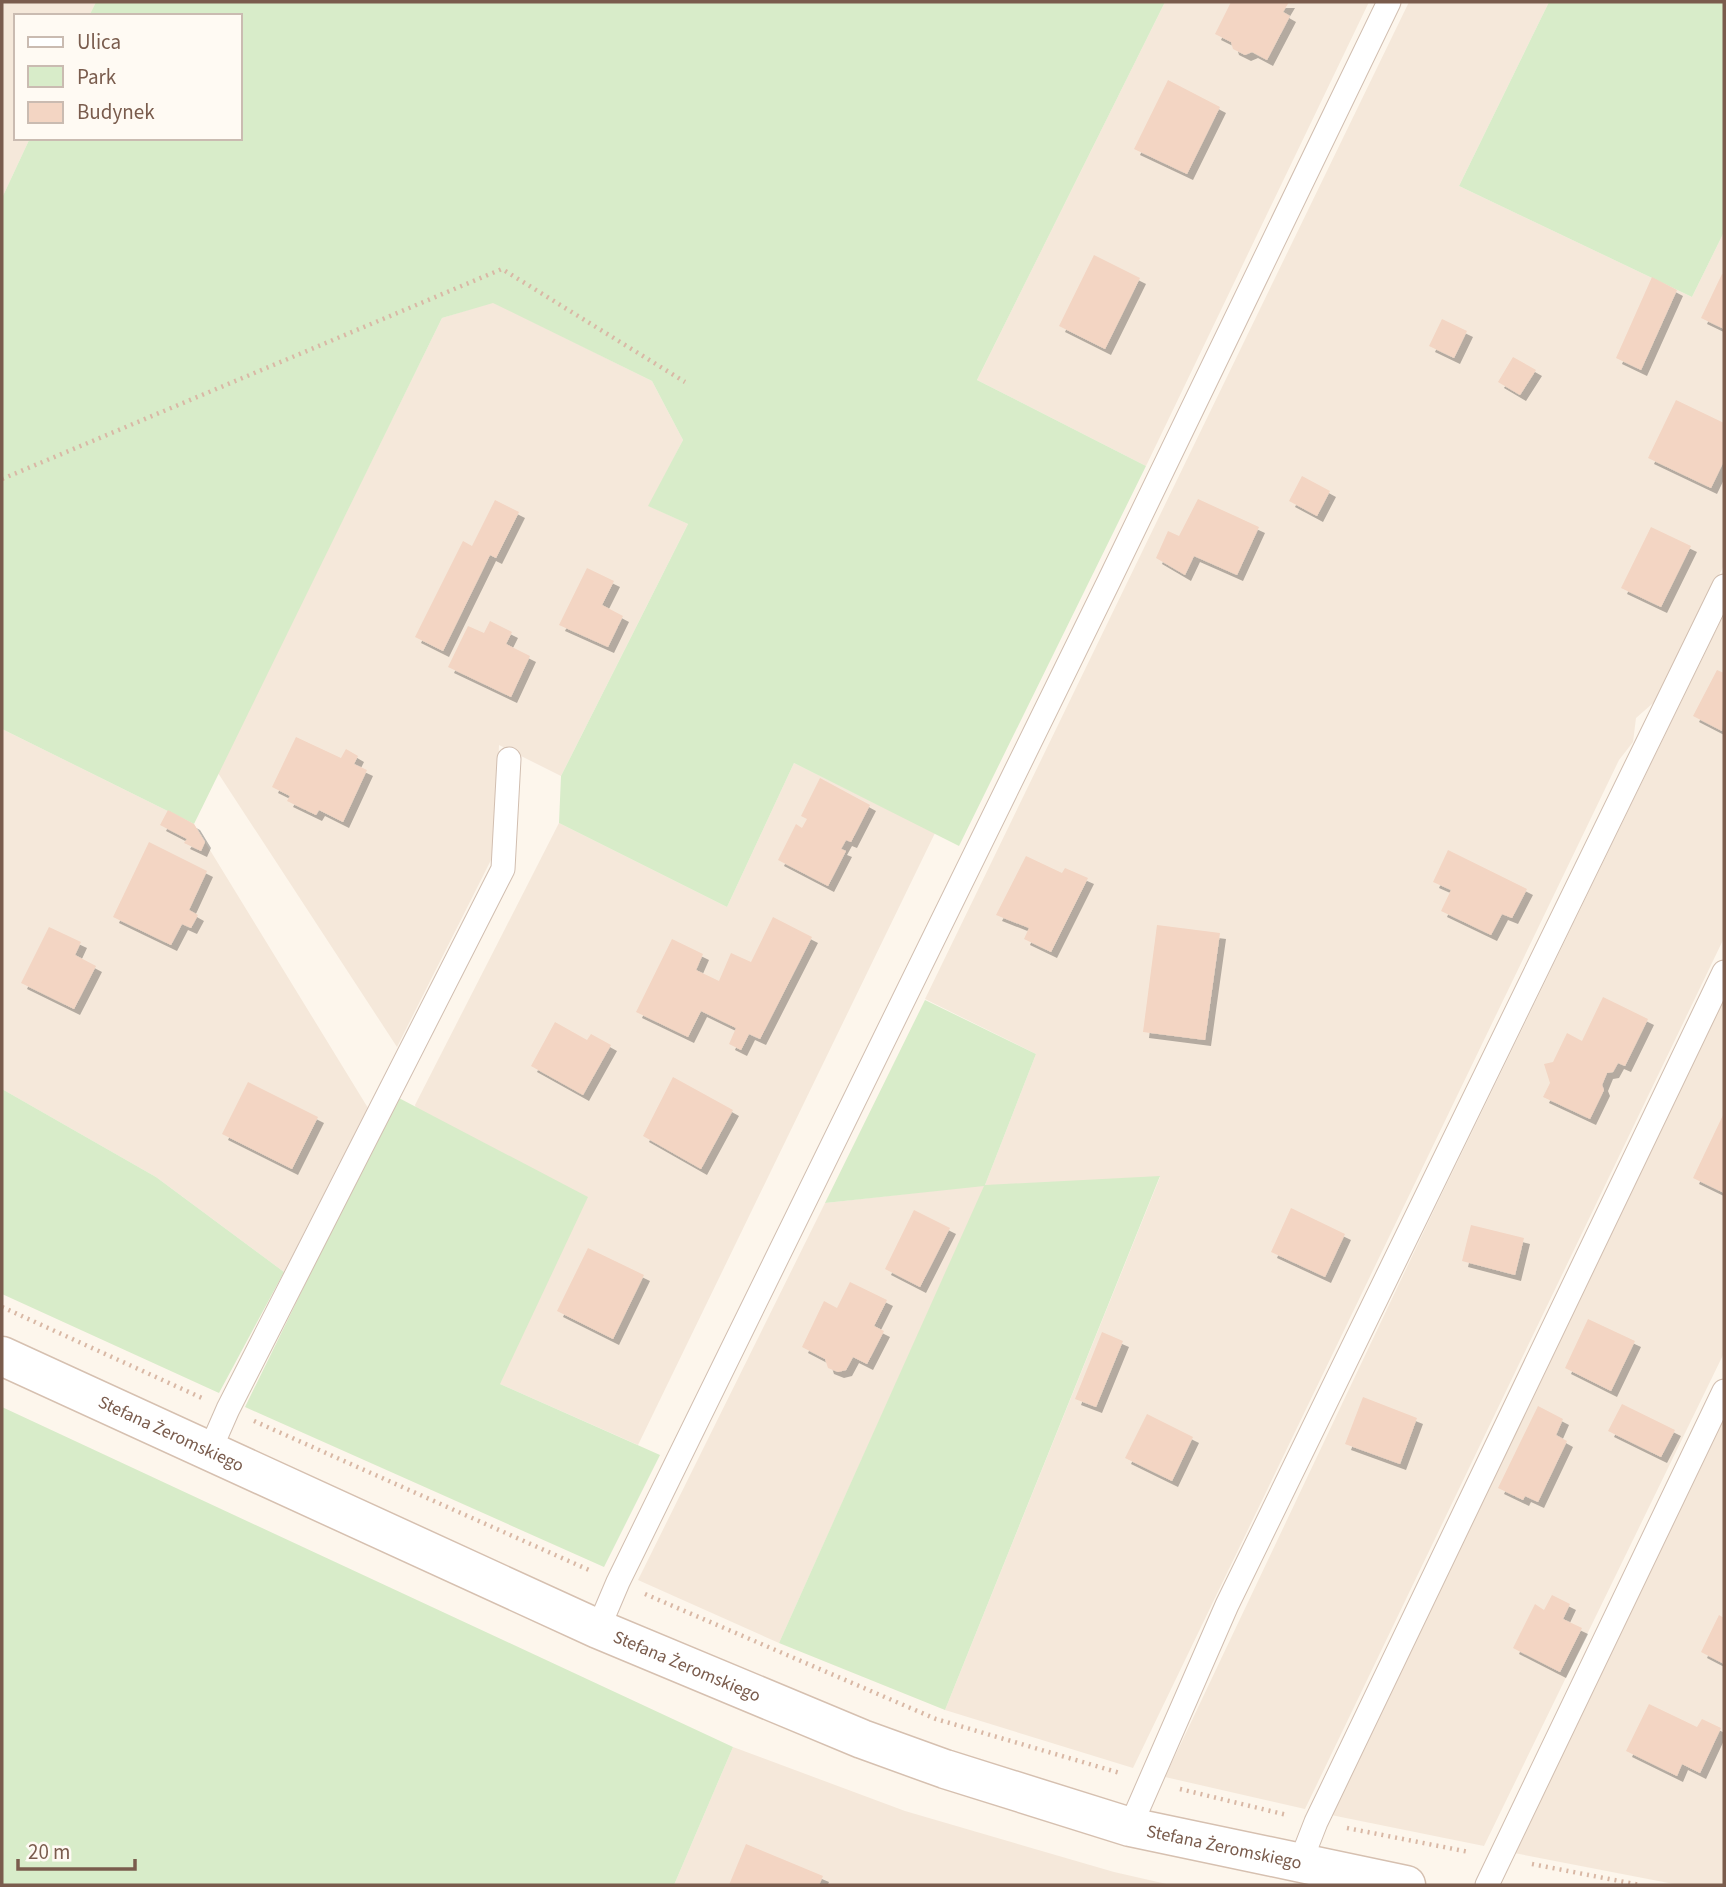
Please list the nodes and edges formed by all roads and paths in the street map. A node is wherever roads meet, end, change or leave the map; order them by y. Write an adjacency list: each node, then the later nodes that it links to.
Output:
1 (1389, 2): 12 (lane)
2 (685, 382): 3 (path)
3 (2, 479)
4 (1724, 586): 14 (lane)
5 (509, 759): 10 (lane)
6 (1724, 972): 15 (lane)
7 (2, 1307): 10 (path)
8 (2, 1356): 11 (main road, Stefana Żeromskiego)
9 (1724, 1391): 17 (lane)
10 (228, 1409): 11 (lane); 12 (path)
11 (210, 1450): 13 (main road, Stefana Żeromskiego)
12 (618, 1582): 13 (lane); 14 (path)
13 (598, 1629): 16 (main road, Stefana Żeromskiego)
14 (1148, 1781): 15 (path); 16 (lane)
15 (1316, 1822): 17 (path); 18 (lane)
16 (1130, 1827): 18 (main road, Stefana Żeromskiego)
17 (1498, 1857): 20 (lane); 21 (path)
18 (1300, 1863): 19 (main road, Stefana Żeromskiego)
19 (1406, 1885)
20 (1487, 1885)
21 (1640, 1885)

